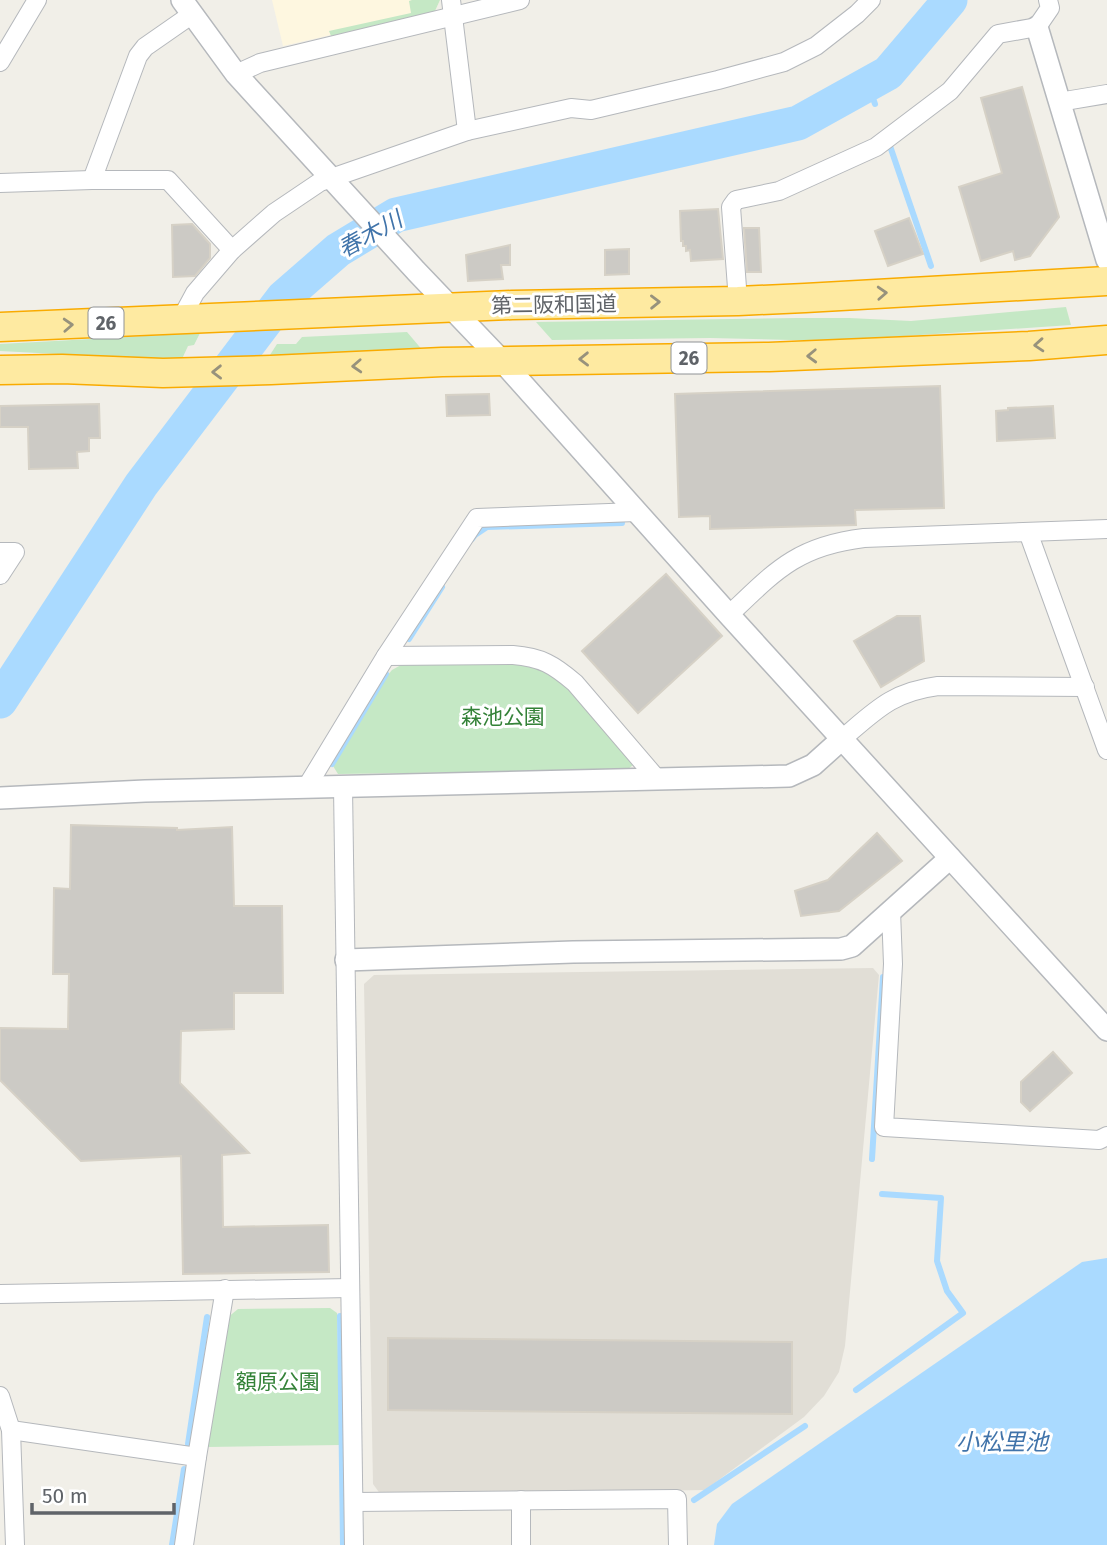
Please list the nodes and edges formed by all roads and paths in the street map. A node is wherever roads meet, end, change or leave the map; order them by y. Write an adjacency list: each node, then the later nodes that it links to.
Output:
1 (37, 0): 8 (street)
2 (520, 0): 6 (street)
3 (871, 0): 12 (street)
4 (1048, 0): 7 (street)
5 (187, 8): 9 (street); 14 (street)
6 (452, 8): 9 (street); 12 (street)
7 (1037, 27): 11 (street); 19 (street)
8 (0, 62)
9 (236, 74): 13 (street)
10 (1107, 94): 11 (street)
11 (1059, 102): 17 (street)
12 (467, 131): 13 (street)
13 (332, 177): 16 (street); 20 (street)
14 (92, 180): 15 (street); 16 (street)
15 (0, 183)
16 (232, 250): 21 (street)
17 (1107, 260)
18 (1107, 281): 19 (highway, 第二阪和国道 / 26, one-way to 18)
19 (738, 301): 20 (highway, 第二阪和国道 / 26, one-way to 19)
20 (451, 308): 21 (highway, 第二阪和国道 / 26); 24 (street)
21 (181, 319): 22 (highway, 第二阪和国道 / 26, one-way to 21)
22 (0, 327)
23 (1107, 340): 24 (highway, 26, one-way to 24)
24 (502, 361): 25 (highway, 26, one-way to 25); 26 (street)
25 (0, 370)
26 (636, 512): 31 (street); 32 (street)
27 (1107, 528): 28 (street)
28 (1028, 532): 31 (street); 33 (street)
29 (0, 552): 30 (street)
30 (0, 575)
31 (729, 615): 34 (street)
32 (386, 656): 36 (street); 38 (street)
33 (1086, 687): 34 (street); 35 (street)
34 (842, 739): 36 (street); 40 (street)
35 (1107, 750)
36 (658, 779): 37 (street)
37 (343, 787): 38 (street); 42 (street)
38 (306, 788): 39 (street)
39 (0, 798)
40 (950, 858): 41 (street); 43 (street)
41 (891, 911): 42 (street); 44 (street)
42 (346, 960): 45 (street)
43 (1107, 1030)
44 (1107, 1136)
45 (351, 1288): 46 (street); 52 (street)
46 (225, 1289): 47 (street); 50 (street)
47 (0, 1294)
48 (0, 1396): 49 (street)
49 (11, 1430): 50 (street); 53 (street)
50 (197, 1457): 54 (street)
51 (521, 1500): 52 (street); 56 (street); 57 (street)
52 (354, 1502): 55 (street)
53 (15, 1545)
54 (184, 1545)
55 (354, 1545)
56 (521, 1545)
57 (678, 1545)

